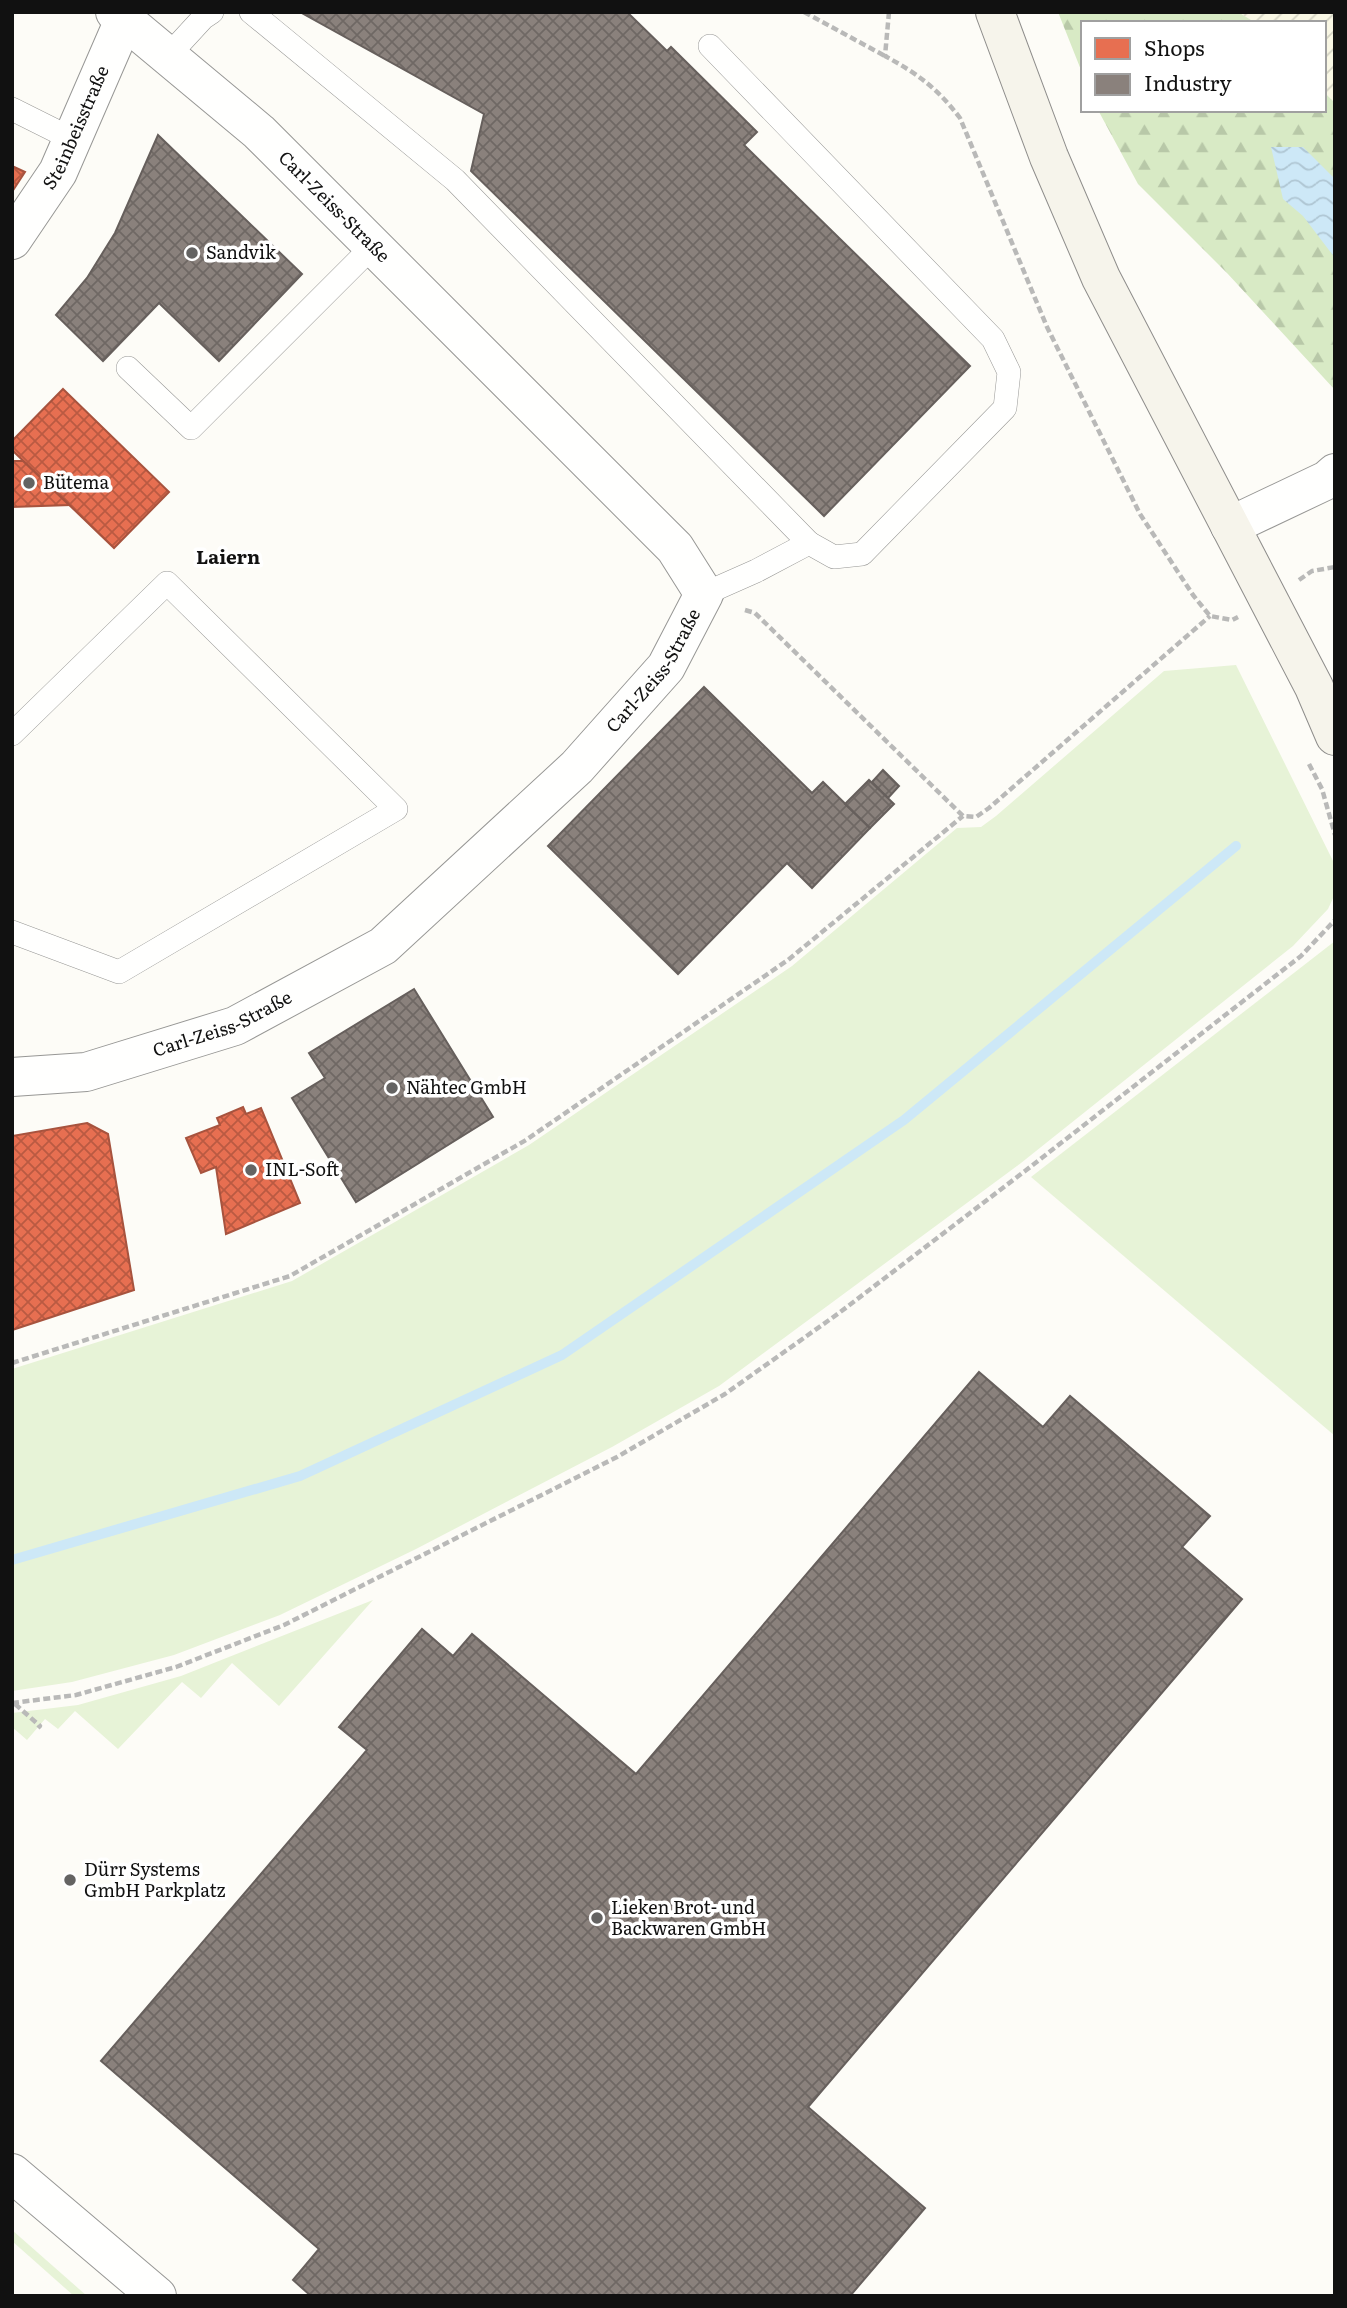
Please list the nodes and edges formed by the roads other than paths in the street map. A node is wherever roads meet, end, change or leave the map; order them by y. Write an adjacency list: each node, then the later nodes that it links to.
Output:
1 (212, 12): 6 (lane)
2 (251, 12): 14 (lane)
3 (995, 12): 13 (main road)
4 (120, 16): 6 (street, Carl-Zeiss-Straße); 8 (street, Steinbeisstraße)
5 (710, 46): 14 (lane)
6 (168, 56): 10 (street, Carl-Zeiss-Straße)
7 (12, 109): 8 (lane)
8 (72, 139): 9 (street, Steinbeisstraße)
9 (12, 240)
10 (373, 246): 11 (lane); 15 (street, Carl-Zeiss-Straße)
11 (128, 368)
12 (1335, 473): 13 (street)
13 (1230, 526): 17 (main road)
14 (809, 543): 15 (lane)
15 (704, 594): 19 (street, Carl-Zeiss-Straße)
16 (12, 734): 18 (lane)
17 (1335, 736)
18 (12, 932)
19 (12, 1077)
20 (12, 2173): 21 (street)
21 (157, 2296)

